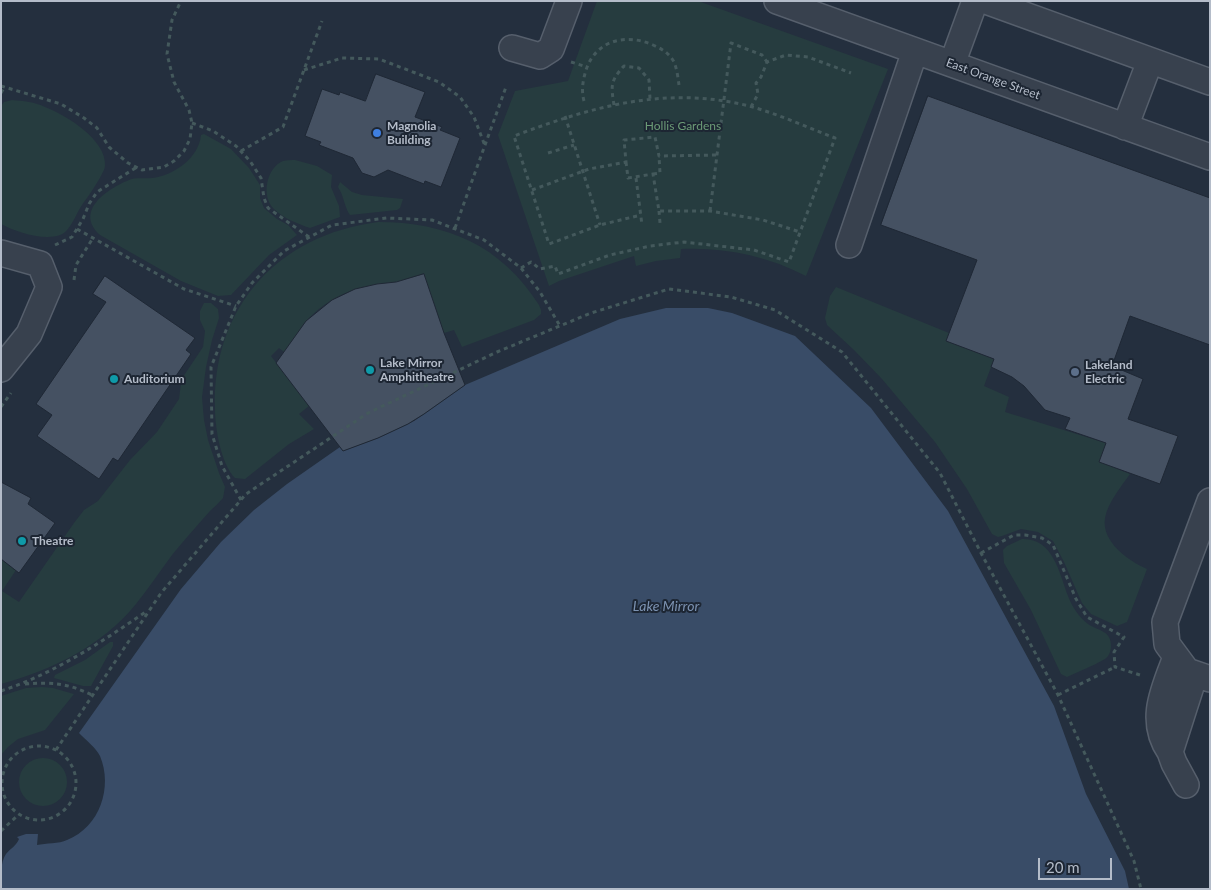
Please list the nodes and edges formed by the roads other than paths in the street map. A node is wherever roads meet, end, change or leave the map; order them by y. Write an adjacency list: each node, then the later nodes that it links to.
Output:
1 (569, 1): 5 (street)
2 (777, 1): 6 (street, East Orange Street)
3 (975, 1): 8 (street)
4 (986, 1): 7 (street)
5 (512, 48)
6 (915, 51): 8 (street, East Orange Street); 12 (street)
7 (1150, 60): 9 (street); 10 (street)
8 (952, 64): 10 (street, East Orange Street)
9 (1210, 82)
10 (1125, 127): 11 (street, East Orange Street)
11 (1210, 158)
12 (849, 245)
13 (1, 253): 14 (street)
14 (6, 355)
15 (1210, 501): 16 (street)
16 (1172, 650): 17 (street); 18 (street)
17 (1202, 676): 18 (street)
18 (1170, 752): 19 (street)
19 (1186, 785)

